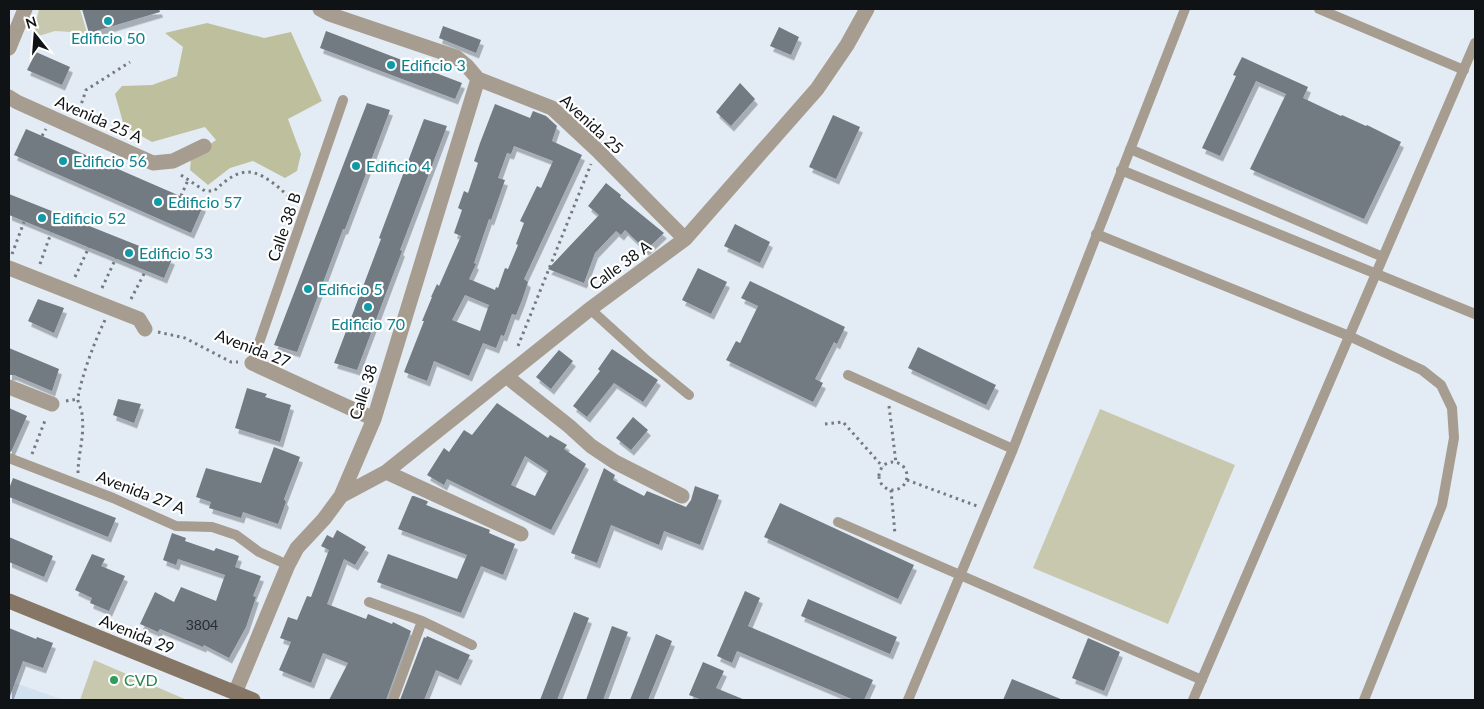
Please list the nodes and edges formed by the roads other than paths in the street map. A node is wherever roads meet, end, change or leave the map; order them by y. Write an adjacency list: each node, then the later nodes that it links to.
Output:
1 (25, 9): 7 (street)
2 (320, 9): 9 (street, Avenida 25)
3 (867, 9): 16 (street, Calle 38 A)
4 (1185, 9): 13 (lane)
5 (1319, 9): 8 (lane)
6 (1475, 43): 8 (lane)
7 (9, 48)
8 (1464, 70): 17 (lane)
9 (478, 80): 16 (street, Avenida 25); 30 (street, Calle 38)
10 (9, 97): 12 (street, Avenida 25 A)
11 (343, 100): 24 (lane, Calle 38 B)
12 (204, 146)
13 (1130, 149): 14 (lane); 17 (lane)
14 (1120, 170): 15 (lane); 19 (lane)
15 (1096, 234): 23 (lane); 31 (lane)
16 (685, 239): 20 (street, Calle 38 A)
17 (1383, 257): 19 (lane)
18 (9, 268): 22 (street)
19 (1375, 275): 21 (lane); 23 (lane)
20 (590, 308): 26 (street, Calle 38 A); 28 (lane)
21 (1475, 314)
22 (145, 329)
23 (1349, 336): 44 (lane); 50 (lane)
24 (252, 363): 30 (street, Avenida 27)
25 (848, 375): 31 (lane)
26 (506, 376): 33 (street, Calle 38 A); 35 (street)
27 (9, 387): 29 (street)
28 (689, 395)
29 (52, 404)
30 (374, 419): 34 (street, Calle 38)
31 (1012, 449): 39 (lane)
32 (9, 458): 38 (lane, Avenida 27 A)
33 (386, 472): 34 (street, Calle 38 A); 37 (street)
34 (341, 496): 38 (street, Calle 38)
35 (682, 496)
36 (838, 522): 39 (lane)
37 (521, 534)
38 (288, 565): 45 (street, Calle 38)
39 (960, 575): 44 (lane); 48 (lane)
40 (9, 601): 45 (main road, Avenida 29)
41 (369, 602): 42 (lane)
42 (422, 621): 43 (lane); 47 (lane)
43 (472, 645)
44 (1202, 680): 49 (lane)
45 (235, 693): 46 (main road, Avenida 29)
46 (253, 700)
47 (393, 700)
48 (908, 700)
49 (1193, 700)
50 (1364, 700)

